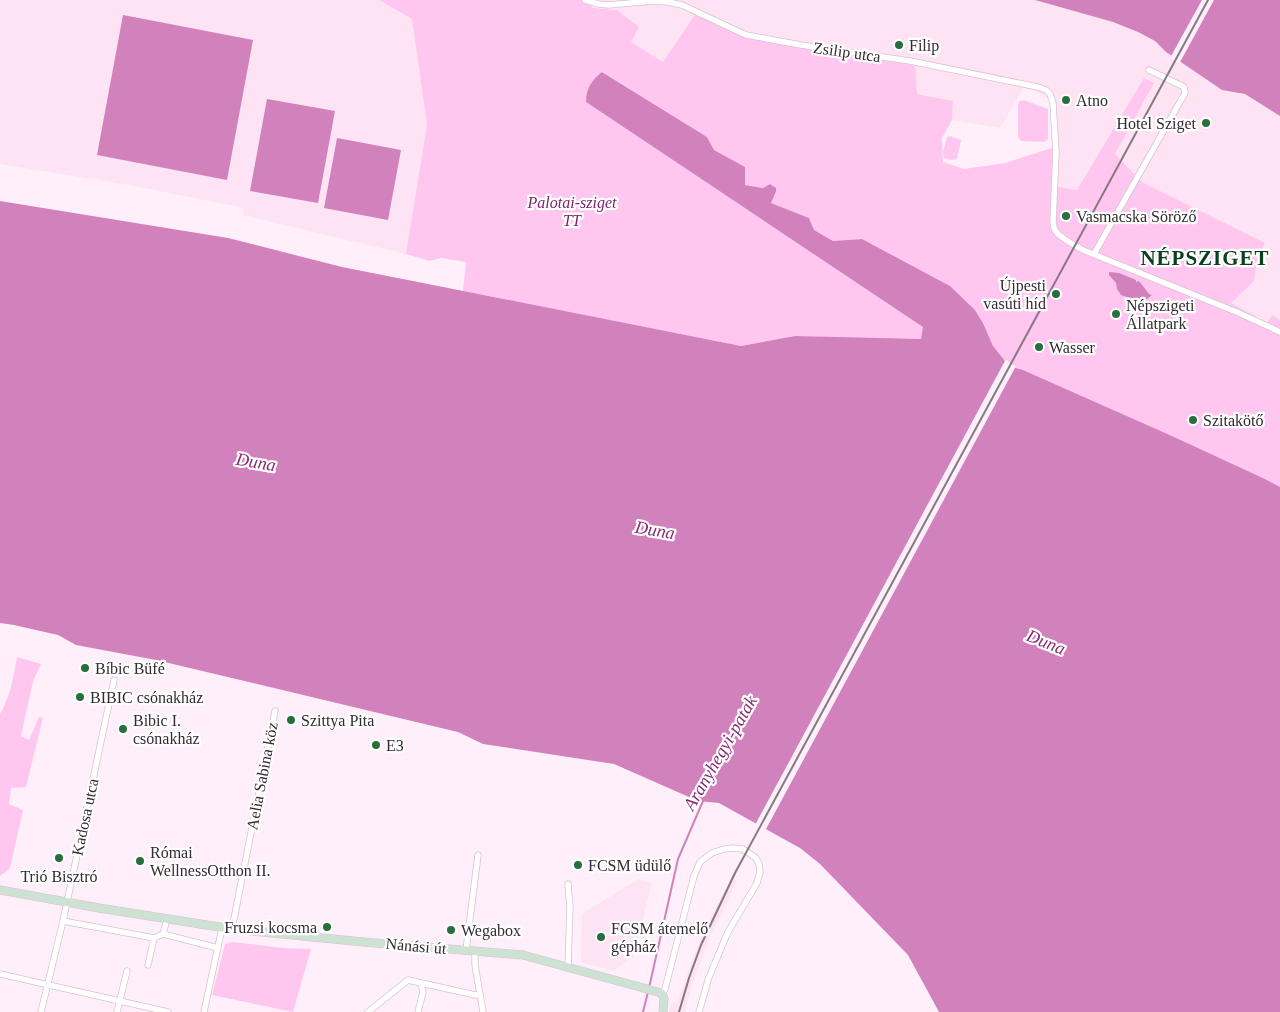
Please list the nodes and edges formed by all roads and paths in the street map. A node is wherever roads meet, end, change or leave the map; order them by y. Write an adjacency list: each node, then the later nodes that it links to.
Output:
1 (584, 0): 3 (street, Zsilip utca)
2 (1149, 70): 3 (street)
3 (1094, 254): 4 (street)
4 (1280, 332)
5 (114, 680): 10 (street, Kadosa utca)
6 (275, 711): 14 (street, Aelia Sabina köz)
7 (478, 855): 18 (street)
8 (568, 884): 21 (street)
9 (0, 890): 10 (street, Nánási út)
10 (66, 902): 11 (street, Nánási út); 12 (street, Kadosa utca)
11 (166, 919): 13 (street, Nánási út); 15 (street)
12 (63, 921): 16 (street); 24 (street, Kadosa utca)
13 (222, 928): 14 (street, Nánási út); 17 (street)
14 (232, 929): 18 (street, Nánási út)
15 (163, 934): 16 (street); 17 (street)
16 (154, 938): 20 (street)
17 (218, 948): 32 (street)
18 (466, 950): 19 (street, Nánási út)
19 (475, 951): 21 (street, Nánási út); 27 (street)
20 (148, 965)
21 (568, 967): 26 (street, Nánási út)
22 (127, 971): 28 (street)
23 (0, 974): 24 (street)
24 (48, 984): 28 (street); 29 (street, Kadosa utca)
25 (421, 984): 27 (street); 33 (street); 34 (street)
26 (660, 993): 36 (street); 37 (street)
27 (480, 994): 35 (street)
28 (120, 1000): 30 (street); 31 (street)
29 (41, 1012)
30 (117, 1012)
31 (168, 1012)
32 (204, 1012)
33 (368, 1012)
34 (418, 1012)
35 (483, 1012)
36 (663, 1012)
37 (699, 1012)

